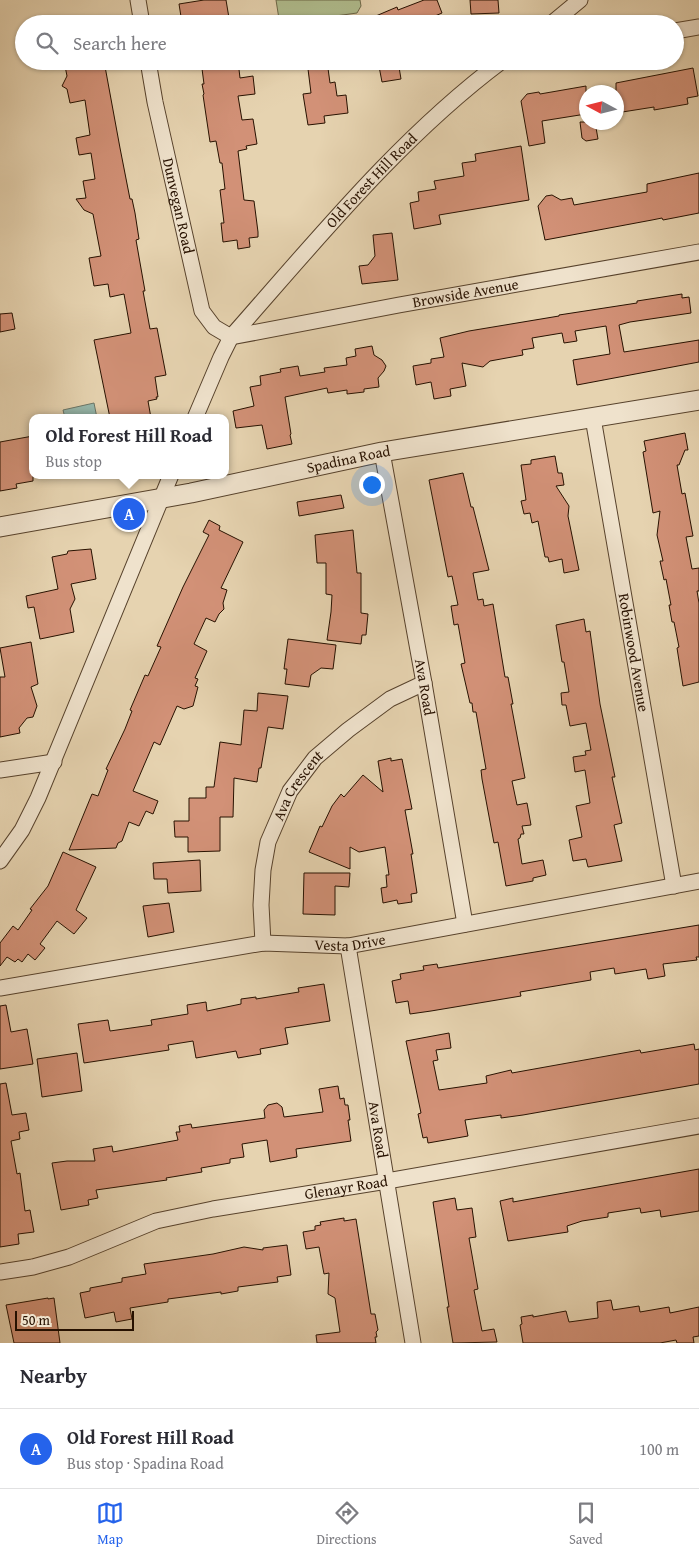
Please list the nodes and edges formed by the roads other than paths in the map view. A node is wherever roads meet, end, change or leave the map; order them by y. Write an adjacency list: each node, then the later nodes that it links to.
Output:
1 (138, 0): 3 (street)
2 (580, 0): 4 (street)
3 (140, 15)
4 (561, 15)
5 (699, 27): 6 (street)
6 (684, 30)
7 (150, 70): 10 (street, Dunvegan Road)
8 (491, 70): 10 (street, Old Forest Hill Road)
9 (699, 252): 10 (street, Browside Avenue)
10 (231, 337): 12 (street, Old Forest Hill Road)
11 (699, 400): 13 (street, Spadina Road)
12 (197, 414)
13 (593, 418): 14 (street, Spadina Road); 23 (street, Robinwood Avenue)
14 (382, 452): 16 (street, Spadina Road); 18 (street, Ava Road)
15 (169, 479): 16 (street)
16 (162, 498): 17 (street, Spadina Road); 19 (street)
17 (0, 527)
18 (424, 683): 24 (street, Ava Road); 25 (street, Ava Crescent)
19 (54, 762): 20 (street); 21 (street)
20 (0, 770)
21 (0, 861)
22 (699, 881): 23 (street, Vesta Drive)
23 (674, 886): 24 (street, Vesta Drive)
24 (464, 924): 26 (street, Vesta Drive)
25 (263, 943): 26 (street, Vesta Drive); 27 (street, Vesta Drive)
26 (348, 946): 29 (street, Ava Road)
27 (0, 988)
28 (699, 1126): 29 (street, Glenayr Road)
29 (387, 1180): 30 (street, Glenayr Road); 31 (street, Ava Road)
30 (0, 1272)
31 (413, 1343)

